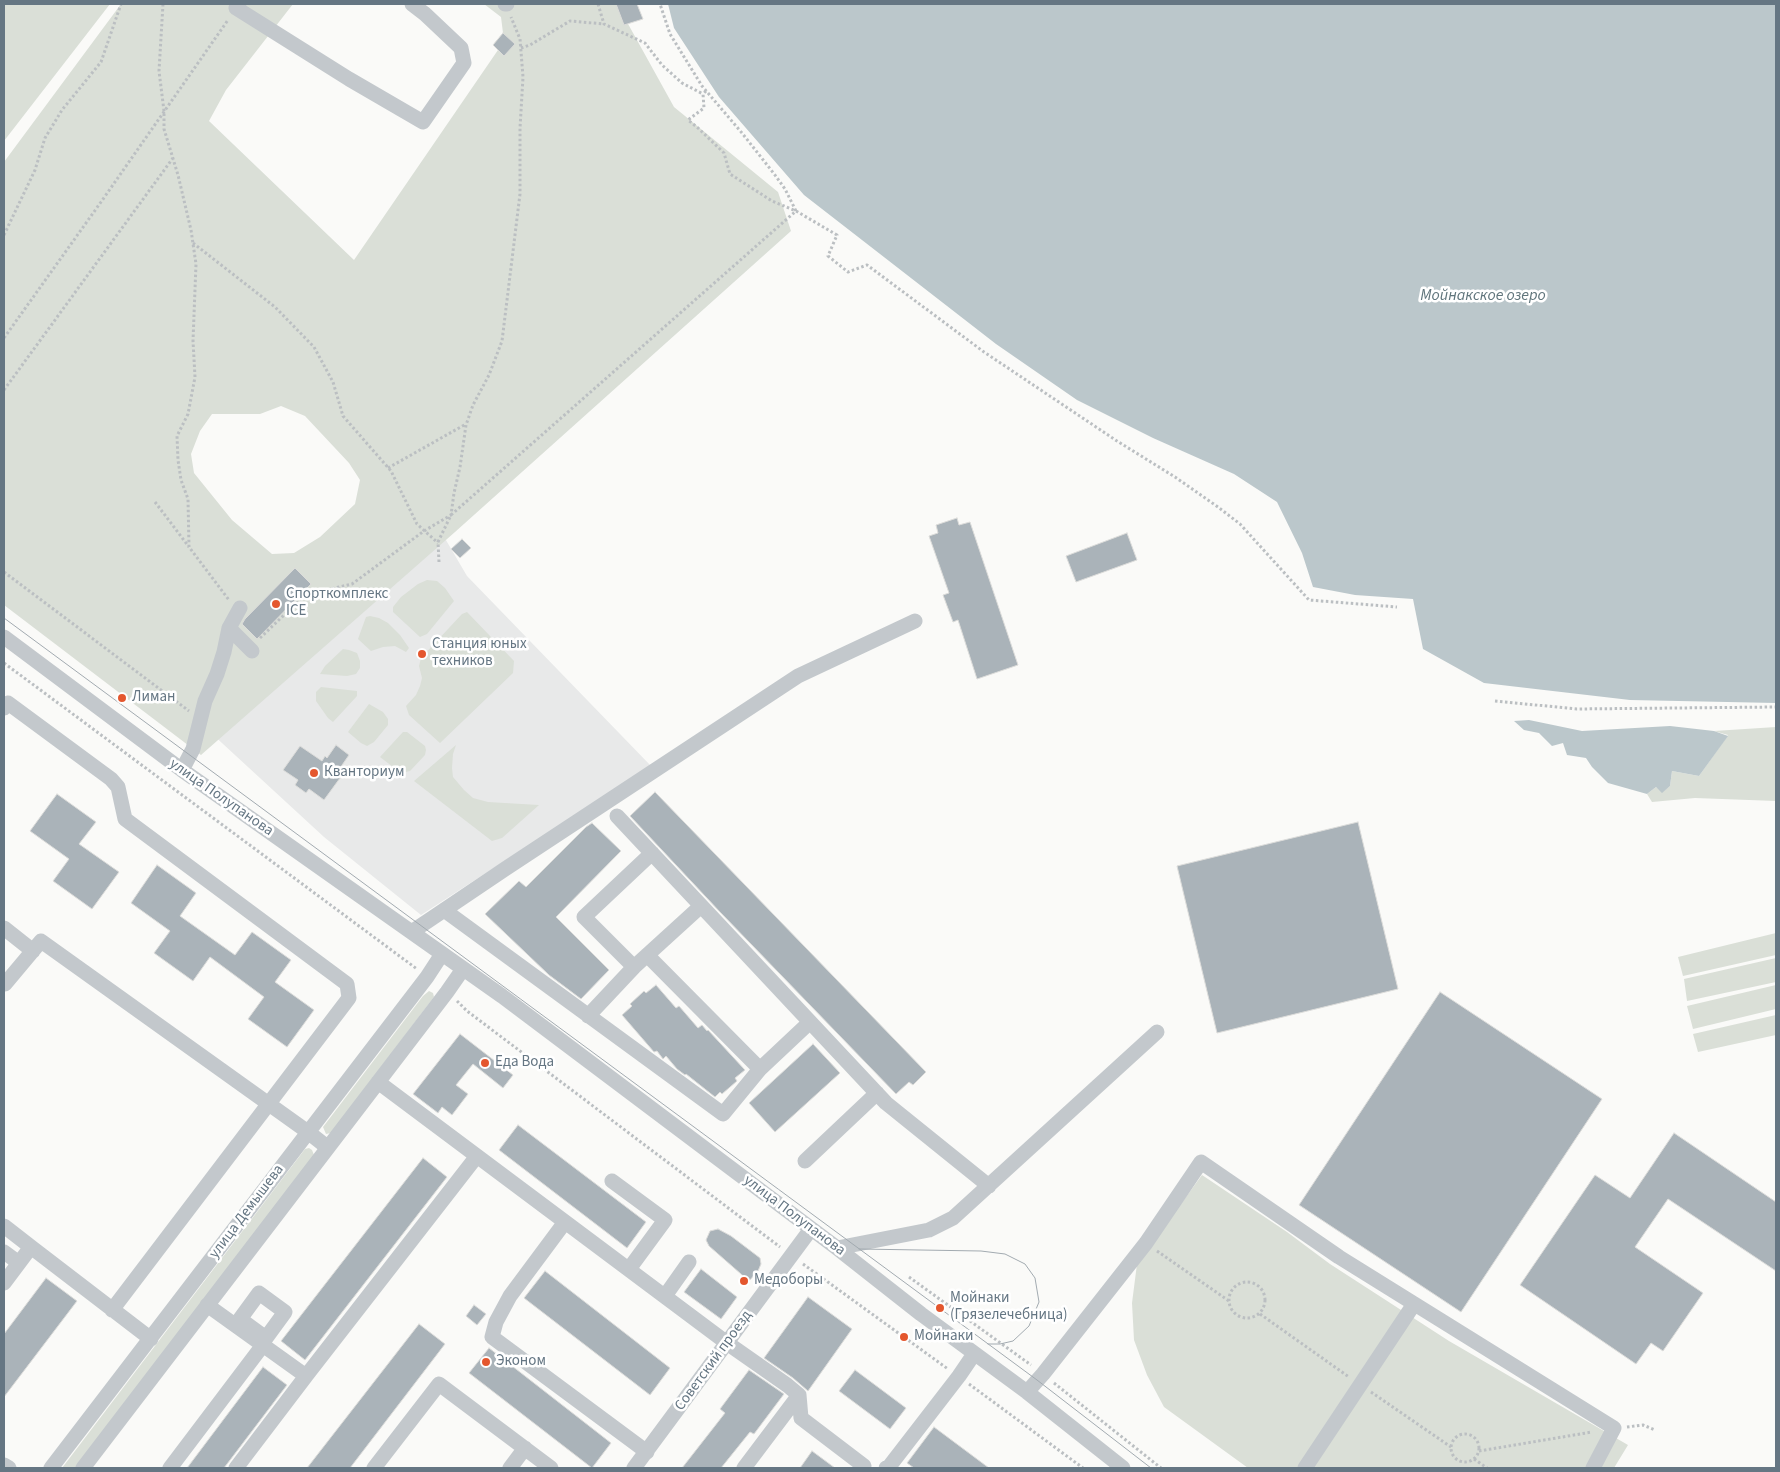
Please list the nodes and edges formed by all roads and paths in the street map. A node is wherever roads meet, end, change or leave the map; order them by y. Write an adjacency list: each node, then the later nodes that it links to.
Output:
1 (122, 4): 14 (path)
2 (163, 4): 11 (path)
3 (412, 4): 7 (street)
4 (506, 4): 9 (path)
5 (598, 4): 8 (path)
6 (660, 4): 10 (path)
7 (238, 6): 11 (path)
8 (604, 24): 9 (path); 10 (path)
9 (521, 48): 18 (path)
10 (705, 93): 13 (path); 13 (path)
11 (164, 111): 12 (path); 16 (path)
12 (172, 158): 15 (path); 17 (path)
13 (796, 211): 21 (path); 27 (path)
14 (4, 234)
15 (193, 243): 19 (path); 24 (path)
16 (4, 338)
17 (4, 390)
18 (466, 423): 19 (path); 21 (path)
19 (388, 468): 22 (path)
20 (155, 502): 24 (path)
21 (451, 515): 22 (path); 23 (path)
22 (424, 531): 23 (path); 32 (path)
23 (438, 544): 25 (path)
24 (189, 547): 30 (path)
25 (439, 562)
26 (4, 572): 37 (path)
27 (1398, 607)
28 (240, 608): 30 (street)
29 (915, 621): 42 (street)
30 (229, 628): 32 (street); 38 (street)
31 (4, 637): 38 (street, улица Полупанова)
32 (251, 650)
33 (4, 663): 50 (path)
34 (1495, 701): 35 (path)
35 (1776, 707)
36 (4, 708): 59 (street)
37 (192, 714)
38 (182, 770): 44 (street, улица Полупанова)
39 (617, 816): 40 (street)
40 (652, 853): 41 (street); 48 (street)
41 (701, 906): 47 (street); 54 (street)
42 (444, 910): 44 (street); 53 (street)
43 (4, 928): 45 (street)
44 (410, 931): 46 (street, улица Полупанова)
45 (33, 951): 51 (street); 59 (street)
46 (442, 954): 49 (street, улица Полупанова); 50 (street, улица Демышева)
47 (647, 955): 48 (street); 56 (street)
48 (634, 967): 53 (street)
49 (463, 969): 52 (street, улица Демышева); 68 (street, улица Полупанова)
50 (427, 977): 60 (street, улица Демышева)
51 (5, 989)
52 (448, 992): 57 (street, улица Демышева); 73 (path)
53 (588, 1016): 56 (street)
54 (810, 1022): 56 (street); 58 (street)
55 (1157, 1032): 65 (street)
56 (760, 1069)
57 (378, 1082): 61 (street, улица Демышева); 62 (street)
58 (877, 1093): 63 (street); 65 (street)
59 (268, 1103): 60 (street); 82 (street)
60 (308, 1132): 61 (street); 83 (street, улица Демышева)
61 (327, 1147): 81 (street, улица Демышева)
62 (477, 1156): 66 (street); 87 (street)
63 (805, 1161)
64 (612, 1181): 76 (street)
65 (989, 1186): 71 (street)
66 (565, 1222): 76 (street); 95 (street)
67 (4, 1226): 70 (street)
68 (811, 1229): 71 (street, улица Полупанова); 73 (street, Советский проезд)
69 (1146, 1244): 79 (path); 80 (street); 89 (street)
70 (31, 1247): 75 (street); 82 (street)
71 (837, 1248): 86 (street, улица Полупанова)
72 (4, 1252): 75 (street)
73 (790, 1255): 84 (street, Советский проезд); 88 (path)
74 (689, 1262): 78 (street)
75 (19, 1264): 77 (street)
76 (629, 1270): 78 (street)
77 (4, 1283)
78 (665, 1296): 84 (street)
79 (1229, 1301): 79 (path)
80 (1414, 1304): 91 (street); 112 (street)
81 (207, 1305): 85 (street); 101 (street, улица Демышева)
82 (112, 1310): 83 (street)
83 (151, 1338): 100 (street, улица Демышева)
84 (727, 1342): 90 (street); 95 (street, Советский проезд)
85 (263, 1345): 87 (street); 102 (street)
86 (974, 1354): 88 (street); 89 (street, улица Полупанова)
87 (306, 1376): 103 (street)
88 (959, 1376): 109 (street); 110 (path)
89 (1027, 1392): 111 (street, улица Полупанова)
90 (799, 1395): 98 (street); 108 (street)
91 (1614, 1428): 92 (path); 94 (path); 114 (street)
92 (1655, 1430)
93 (525, 1448): 104 (street); 105 (street); 106 (street)
94 (1479, 1451): 96 (path); 96 (path)
95 (647, 1452): 107 (street, Советский проезд)
96 (1474, 1459): 113 (path)
97 (4, 1464): 99 (street)
98 (866, 1467)
99 (9, 1468)
100 (51, 1468)
101 (83, 1468)
102 (170, 1468)
103 (236, 1468)
104 (374, 1468)
105 (510, 1468)
106 (551, 1468)
107 (634, 1468)
108 (744, 1468)
109 (888, 1468)
110 (1083, 1468)
111 (1123, 1468)
112 (1306, 1468)
113 (1487, 1468)
114 (1593, 1468)

